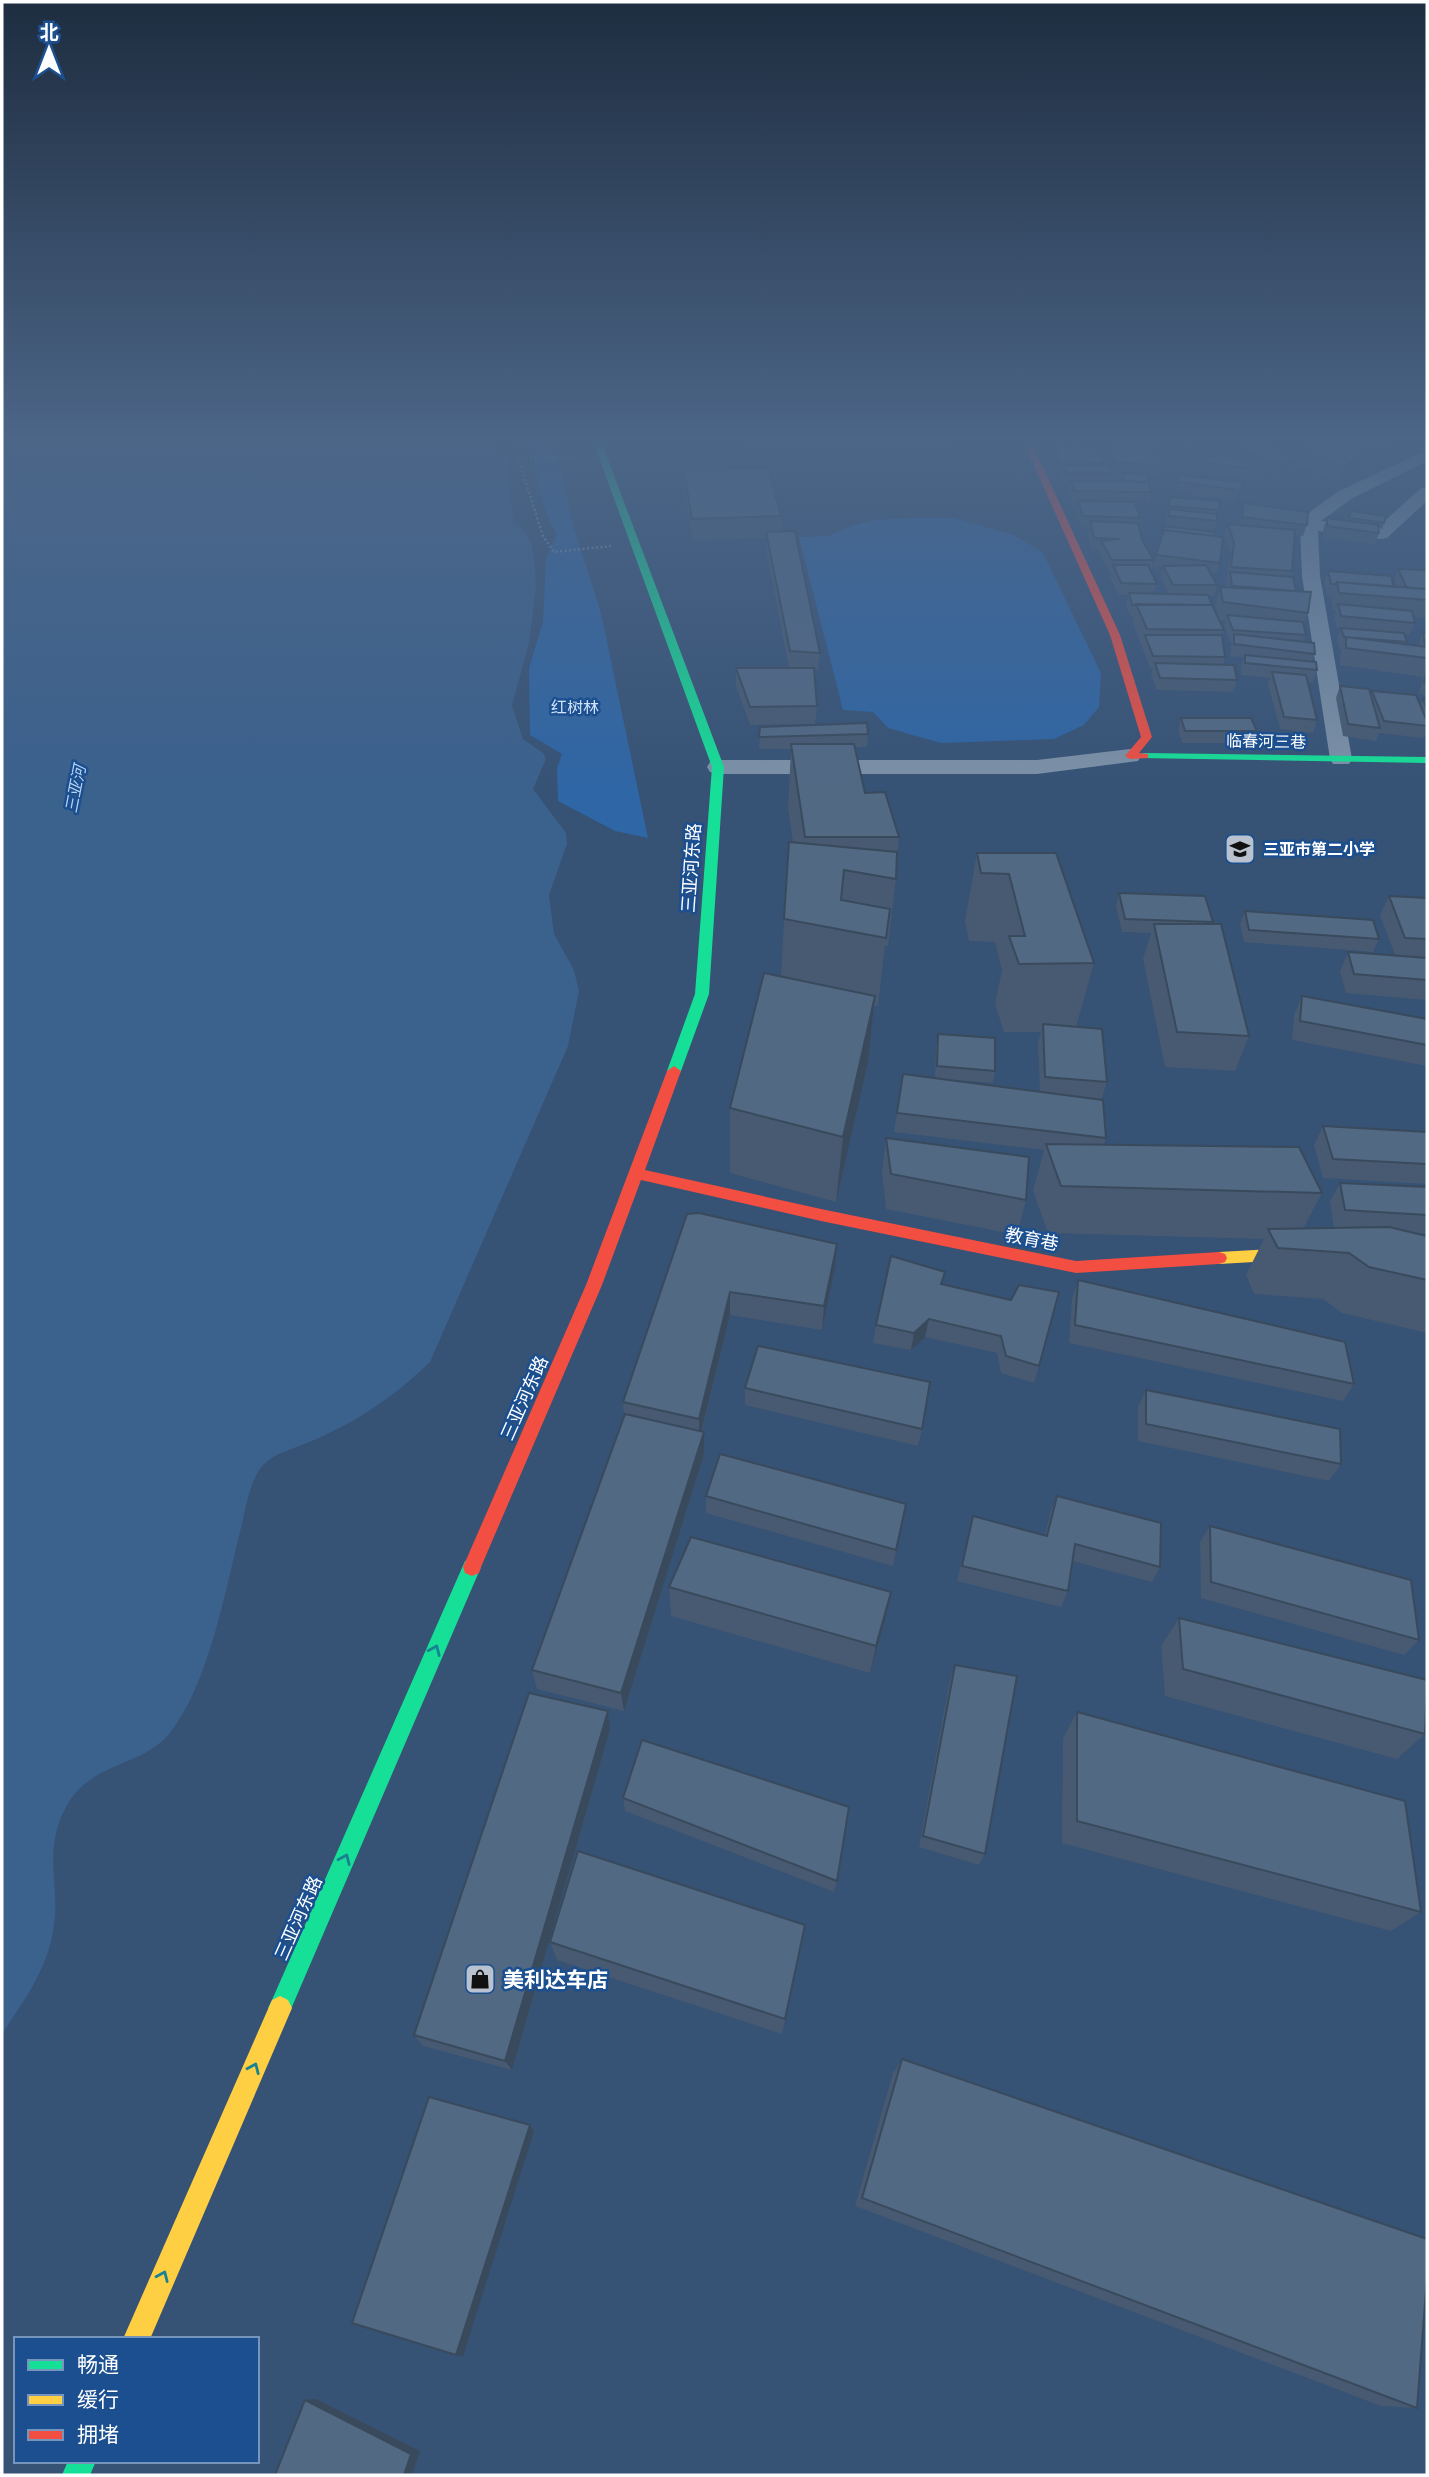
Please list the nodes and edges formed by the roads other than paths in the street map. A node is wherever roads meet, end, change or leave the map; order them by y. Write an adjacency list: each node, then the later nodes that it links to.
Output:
1 (640, 557): 7 (street, 三亚河东路)
2 (1081, 557): 4 (street)
3 (1310, 557): 5 (street)
4 (1130, 756): 5 (street, 临春河三巷); 7 (street)
5 (1341, 759): 6 (street, 临春河三巷)
6 (1427, 761)
7 (718, 767): 8 (street, 三亚河东路)
8 (635, 1173): 9 (street, 教育巷); 10 (street, 三亚河东路, one-way to 8)
9 (1326, 1252)
10 (137, 2337)

